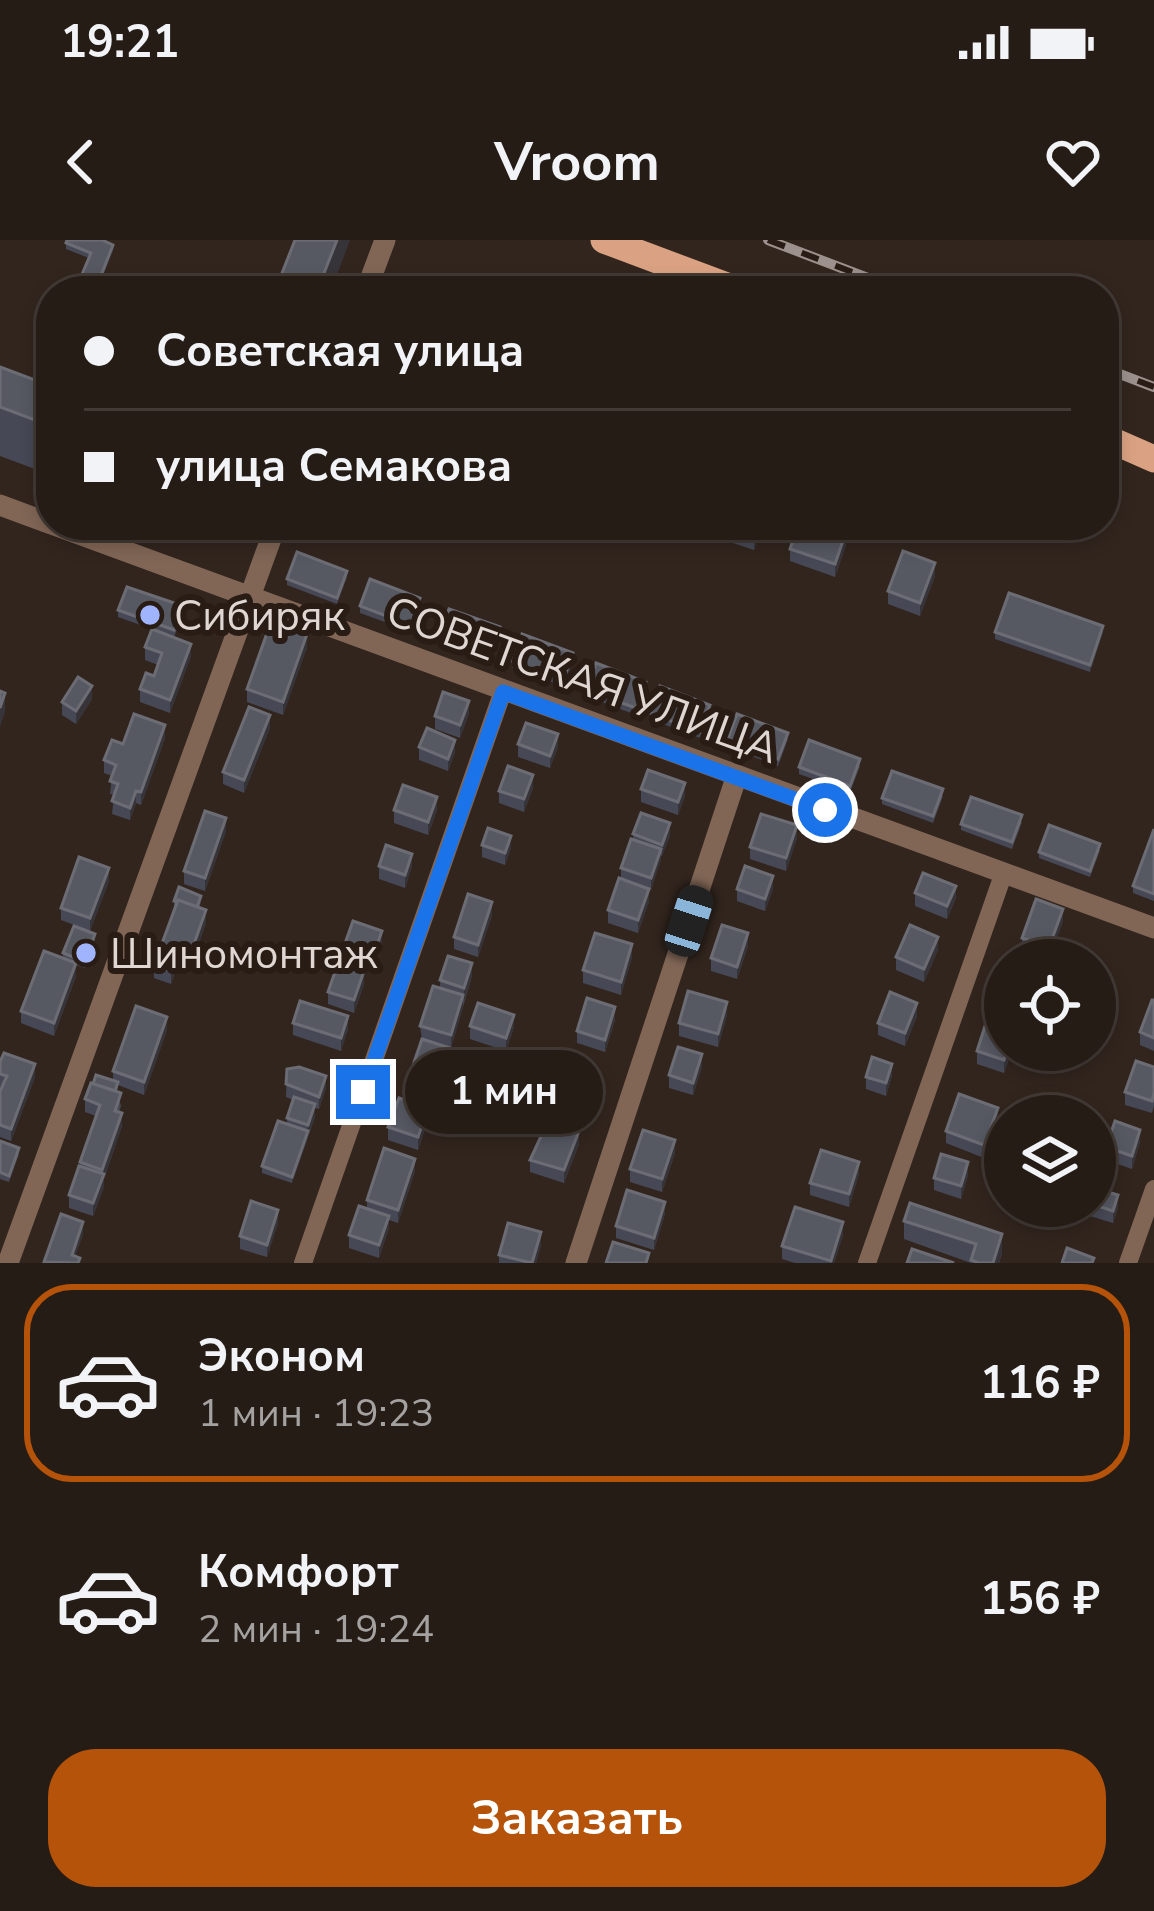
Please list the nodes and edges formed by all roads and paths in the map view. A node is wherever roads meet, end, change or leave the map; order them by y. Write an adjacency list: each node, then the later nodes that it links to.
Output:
1 (385, 240): 3 (street)
2 (604, 240): 4 (main road)
3 (372, 276)
4 (700, 276)
5 (1119, 444): 6 (main road)
6 (1154, 459)
7 (0, 505): 8 (street, СОВЕТСКАЯ УЛИЦА)
8 (36, 518)
9 (97, 540): 11 (street, СОВЕТСКАЯ УЛИЦА)
10 (271, 540): 11 (street)
11 (250, 596): 12 (street, СОВЕТСКАЯ УЛИЦА); 17 (street)
12 (503, 692): 13 (street, СОВЕТСКАЯ УЛИЦА); 18 (street)
13 (736, 778): 14 (street, СОВЕТСКАЯ УЛИЦА); 19 (street)
14 (1004, 875): 15 (street, СОВЕТСКАЯ УЛИЦА); 20 (street)
15 (1154, 928)
16 (1154, 1189): 21 (street)
17 (8, 1263)
18 (303, 1263)
19 (576, 1263)
20 (867, 1263)
21 (1128, 1263)

